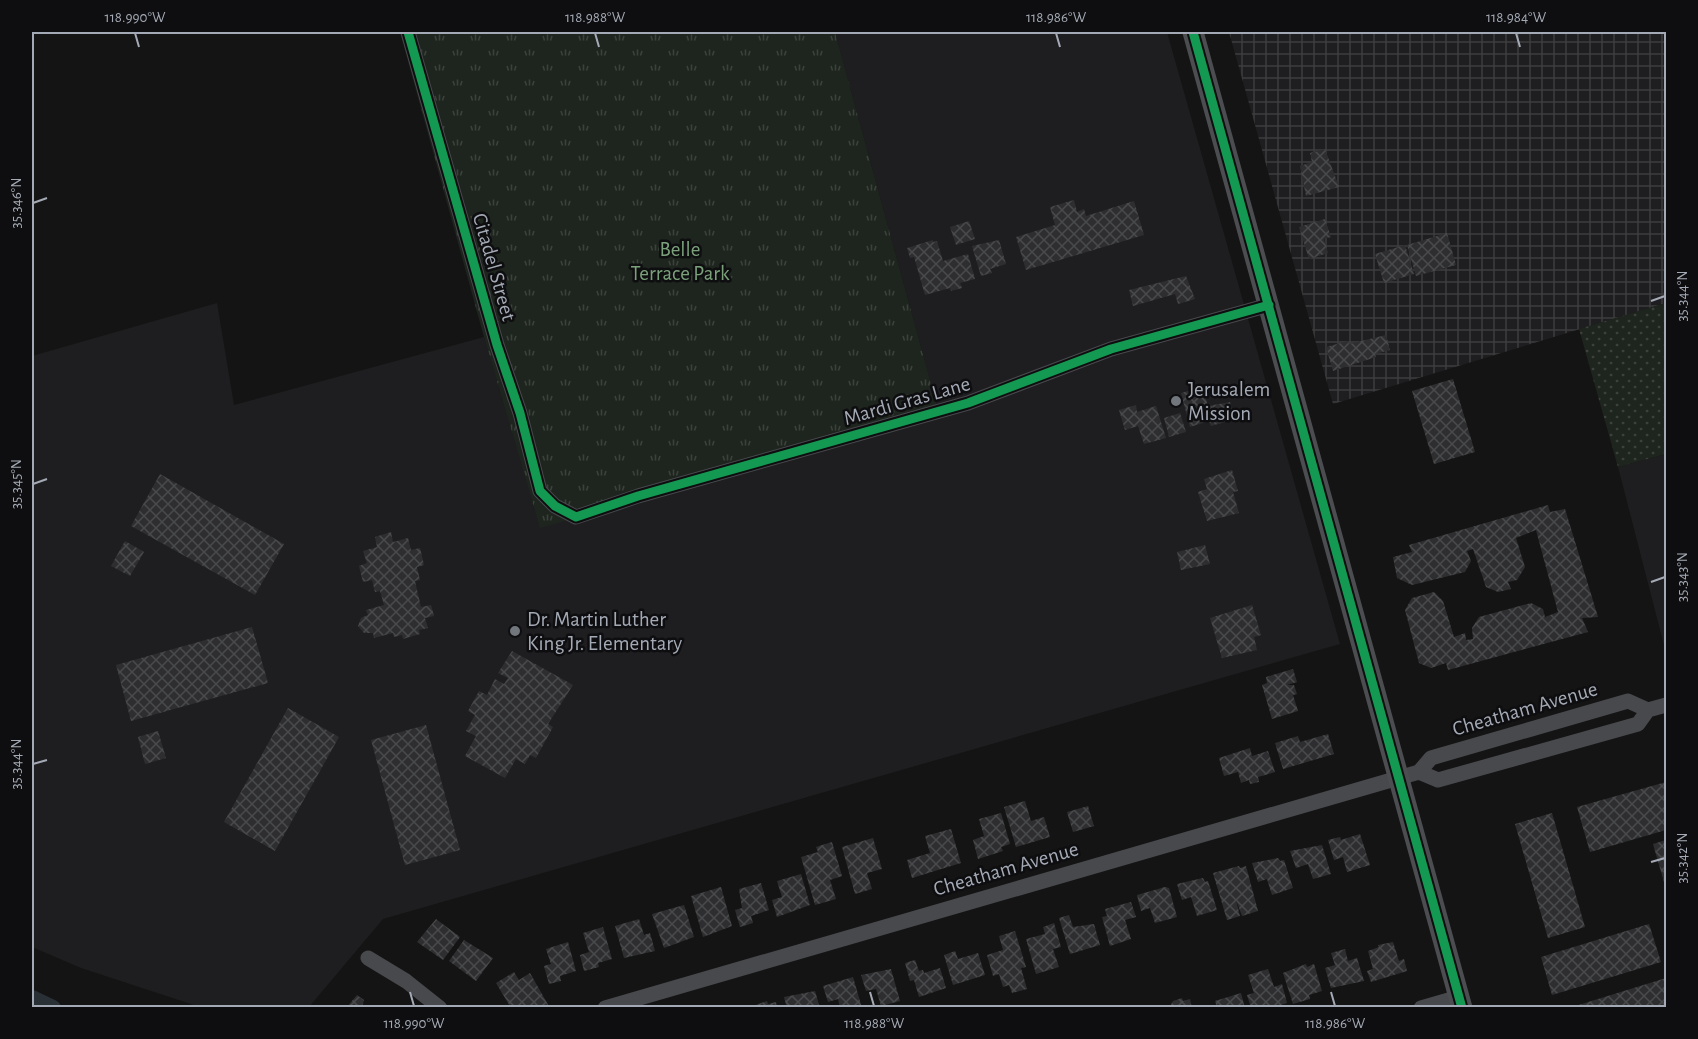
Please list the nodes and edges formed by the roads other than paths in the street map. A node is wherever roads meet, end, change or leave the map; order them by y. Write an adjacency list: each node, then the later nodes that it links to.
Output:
1 (408, 32): 4 (street, Citadel Street)
2 (1193, 32): 3 (street)
3 (1269, 305): 4 (street, Mardi Gras Lane); 7 (street)
4 (555, 506)
5 (1666, 705): 6 (street, Cheatham Avenue)
6 (1648, 710): 7 (street, Cheatham Avenue); 7 (street, Cheatham Avenue)
7 (1409, 776): 9 (street); 11 (street, Cheatham Avenue)
8 (368, 958): 10 (street)
9 (1460, 1002): 12 (street)
10 (440, 1008)
11 (605, 1008)
12 (1421, 1008)

